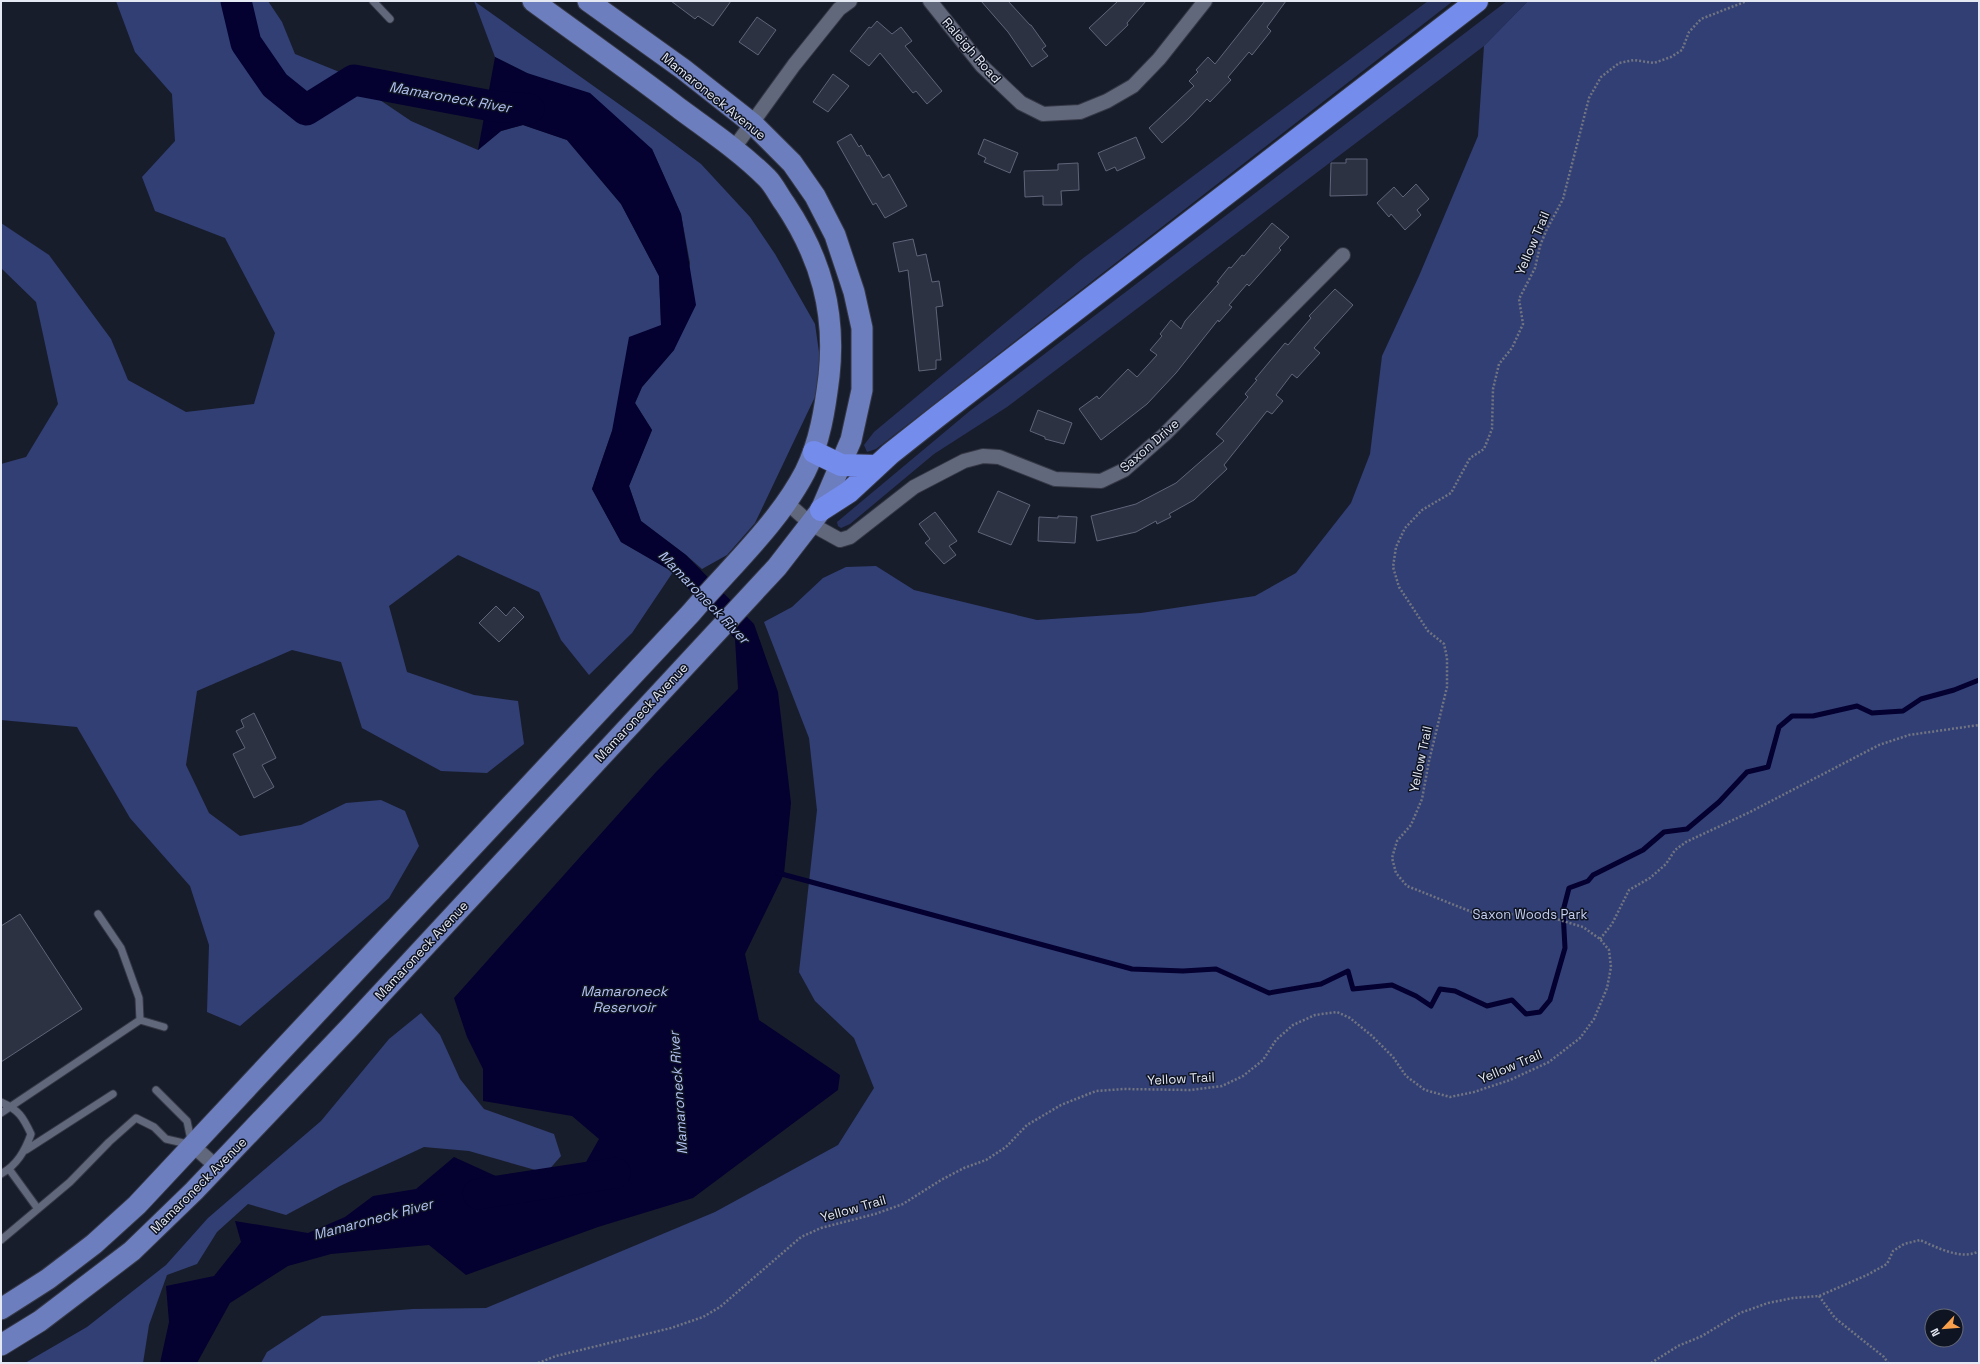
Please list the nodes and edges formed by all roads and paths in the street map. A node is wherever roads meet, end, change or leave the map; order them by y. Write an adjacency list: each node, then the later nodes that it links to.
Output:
1 (373, 1): 9 (lane)
2 (533, 1): 11 (main road)
3 (588, 1): 10 (main road, Mamaroneck Avenue)
4 (850, 1): 10 (street)
5 (930, 1): 6 (street, Raleigh Road)
6 (1206, 1)
7 (1477, 1): 15 (highway)
8 (1747, 1): 20 (path, Yellow Trail)
9 (390, 18)
10 (753, 124): 11 (street); 14 (main road, Mamaroneck Avenue)
11 (734, 148): 13 (main road)
12 (1343, 255): 17 (street, Saxon Drive)
13 (814, 452): 14 (highway); 16 (main road)
14 (841, 465): 15 (highway); 17 (main road, Mamaroneck Avenue)
15 (877, 466): 17 (highway)
16 (786, 502): 17 (street, Saxon Drive); 28 (main road)
17 (816, 517): 30 (main road, Mamaroneck Avenue)
18 (1979, 725): 20 (path)
19 (98, 914): 21 (lane)
20 (1600, 939): 39 (path, Yellow Trail)
21 (140, 1020): 22 (lane); 26 (lane)
22 (164, 1027)
23 (156, 1090): 28 (lane)
24 (113, 1094): 29 (lane)
25 (1, 1102): 26 (lane)
26 (11, 1106): 27 (lane); 29 (lane)
27 (1, 1113)
28 (192, 1145): 30 (street); 33 (lane); 37 (main road)
29 (26, 1150): 31 (lane)
30 (217, 1167): 38 (main road, Mamaroneck Avenue)
31 (9, 1170): 32 (lane); 33 (lane)
32 (1, 1174)
33 (38, 1210): 34 (lane)
34 (1, 1240)
35 (1979, 1250): 36 (path)
36 (1818, 1296): 40 (path); 41 (path)
37 (1, 1309)
38 (1, 1345)
39 (538, 1363)
40 (1651, 1363)
41 (1888, 1363)

